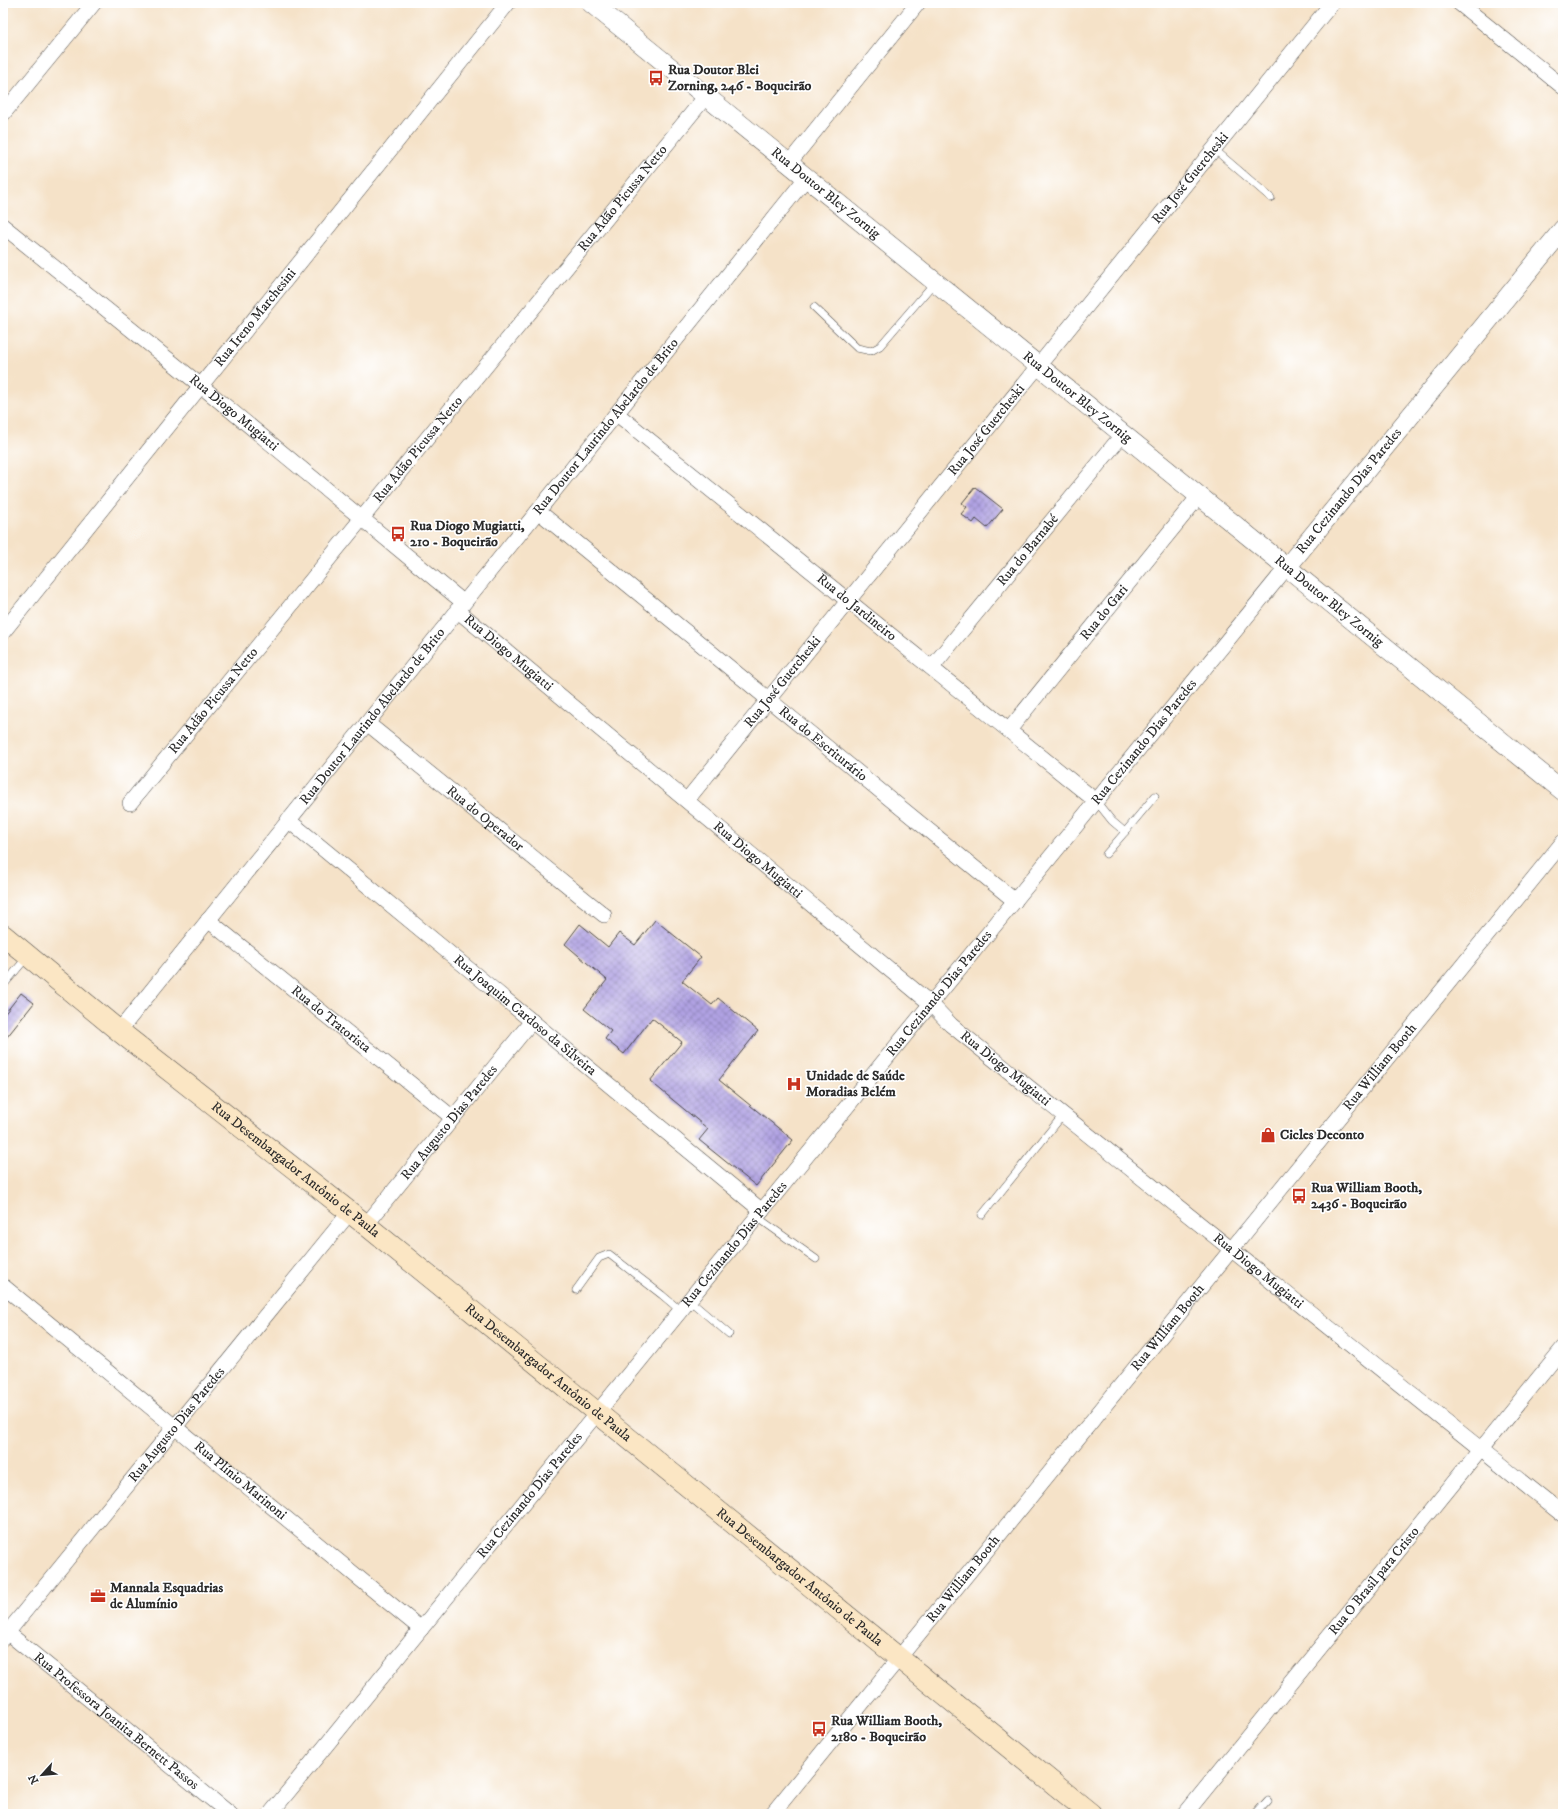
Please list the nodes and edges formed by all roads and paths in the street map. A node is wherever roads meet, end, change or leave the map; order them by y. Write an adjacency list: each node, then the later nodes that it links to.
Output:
1 (94, 3): 9 (street)
2 (508, 3): 19 (street, Rua Ireno Marchesini)
3 (591, 3): 8 (street, Rua Doutor Bley Zornig)
4 (918, 3): 11 (street)
5 (1332, 3): 10 (street, Rua José Guercheski)
6 (1459, 3): 7 (street)
7 (1563, 87)
8 (706, 96): 11 (street, Rua Doutor Bley Zornig); 24 (street, Rua Adão Picussa Netto)
9 (3, 114)
10 (1214, 149): 13 (lane); 18 (street, Rua José Guercheski)
11 (789, 163): 12 (street, Rua Doutor Bley Zornig)
12 (807, 177): 16 (street, Rua Doutor Bley Zornig); 20 (street, Rua Doutor Laurindo Abelardo de Brito)
13 (1271, 198)
14 (3, 226): 19 (street, Rua Diogo Mugiatti)
15 (1563, 228): 25 (street, Rua Cezinando Dias Paredes)
16 (936, 282): 17 (lane); 18 (street, Rua Doutor Bley Zornig)
17 (814, 307)
18 (1039, 365): 21 (street, Rua Doutor Bley Zornig); 26 (street, Rua José Guercheski)
19 (200, 385): 24 (street, Rua Diogo Mugiatti); 28 (street, Rua Ireno Marchesini)
20 (617, 414): 23 (street, Rua Doutor Laurindo Abelardo de Brito); 26 (street, Rua do Jardineiro)
21 (1123, 434): 22 (street, Rua Doutor Bley Zornig); 29 (street, Rua do Barnabé)
22 (1199, 496): 25 (street, Rua Doutor Bley Zornig); 32 (street, Rua do Gari)
23 (538, 511): 27 (street, Rua Doutor Laurindo Abelardo de Brito); 30 (street, Rua do Escriturário)
24 (363, 519): 27 (street, Rua Diogo Mugiatti); 37 (street, Rua Adão Picussa Netto)
25 (1287, 567): 33 (street, Rua Doutor Bley Zornig); 36 (street, Rua Cezinando Dias Paredes)
26 (849, 600): 29 (street, Rua do Jardineiro); 30 (street, Rua José Guercheski)
27 (460, 606): 31 (street, Rua Doutor Laurindo Abelardo de Brito); 35 (street, Rua Diogo Mugiatti)
28 (3, 632)
29 (932, 667): 32 (street, Rua do Jardineiro)
30 (769, 698): 35 (street, Rua José Guercheski); 42 (street, Rua do Escriturário)
31 (367, 723): 38 (street, Rua Doutor Laurindo Abelardo de Brito); 43 (street, Rua do Operador)
32 (1009, 730): 36 (street, Rua do Jardineiro)
33 (1563, 791)
34 (1155, 796): 39 (lane)
35 (686, 800): 48 (street, Rua Diogo Mugiatti)
36 (1096, 801): 39 (lane); 42 (street, Rua Cezinando Dias Paredes)
37 (130, 803)
38 (288, 820): 44 (street, Rua Doutor Laurindo Abelardo de Brito); 49 (street, Rua Joaquim Cardoso da Silveira)
39 (1125, 832): 41 (lane)
40 (1563, 842): 57 (street, Rua William Booth)
41 (1106, 854)
42 (1015, 901): 48 (street, Rua Cezinando Dias Paredes)
43 (604, 915)
44 (208, 920): 50 (street, Rua Doutor Laurindo Abelardo de Brito); 52 (street, Rua do Tratorista)
45 (3, 935): 46 (main road, Rua Desembargador Antônio de Paula)
46 (28, 956): 47 (lane); 50 (main road, Rua Desembargador Antônio de Paula)
47 (3, 986)
48 (931, 1004): 51 (street, Rua Diogo Mugiatti); 54 (street, Rua Cezinando Dias Paredes)
49 (532, 1021): 52 (street, Rua Augusto Dias Paredes); 54 (street, Rua Joaquim Cardoso da Silveira)
50 (119, 1031): 53 (main road, Rua Desembargador Antônio de Paula)
51 (1064, 1115): 55 (lane); 57 (street, Rua Diogo Mugiatti)
52 (453, 1118): 56 (street, Rua Augusto Dias Paredes)
53 (350, 1212): 56 (main road, Rua Desembargador Antônio de Paula); 65 (street, Rua Augusto Dias Paredes)
54 (759, 1214): 58 (lane); 61 (street, Rua Cezinando Dias Paredes)
55 (982, 1215)
56 (366, 1225): 64 (main road, Rua Desembargador Antônio de Paula)
57 (1231, 1250): 66 (street, Rua Diogo Mugiatti); 70 (street, Rua William Booth)
58 (816, 1259)
59 (3, 1286): 65 (street, Rua Plínio Marinoni)
60 (576, 1290): 61 (lane)
61 (685, 1306): 62 (lane); 64 (street, Rua Cezinando Dias Paredes)
62 (729, 1334)
63 (1563, 1348): 66 (street, Rua O Brasil para Cristo)
64 (597, 1413): 68 (street, Rua Cezinando Dias Paredes); 70 (main road, Rua Desembargador Antônio de Paula)
65 (174, 1427): 68 (street, Rua Plínio Marinoni); 69 (street, Rua Augusto Dias Paredes)
66 (1481, 1450): 67 (street, Rua Diogo Mugiatti); 76 (street, Rua O Brasil para Cristo)
67 (1563, 1515)
68 (421, 1630): 73 (street, Rua Cezinando Dias Paredes)
69 (4, 1633): 72 (street, Rua Professora Joanita Bernett Passos)
70 (899, 1658): 74 (street, Rua William Booth); 75 (main road, Rua Desembargador Antônio de Paula)
71 (1268, 1801): 77 (lane)
72 (230, 1814)
73 (270, 1814)
74 (772, 1814)
75 (1091, 1814)
76 (1185, 1814)
77 (1256, 1814)

